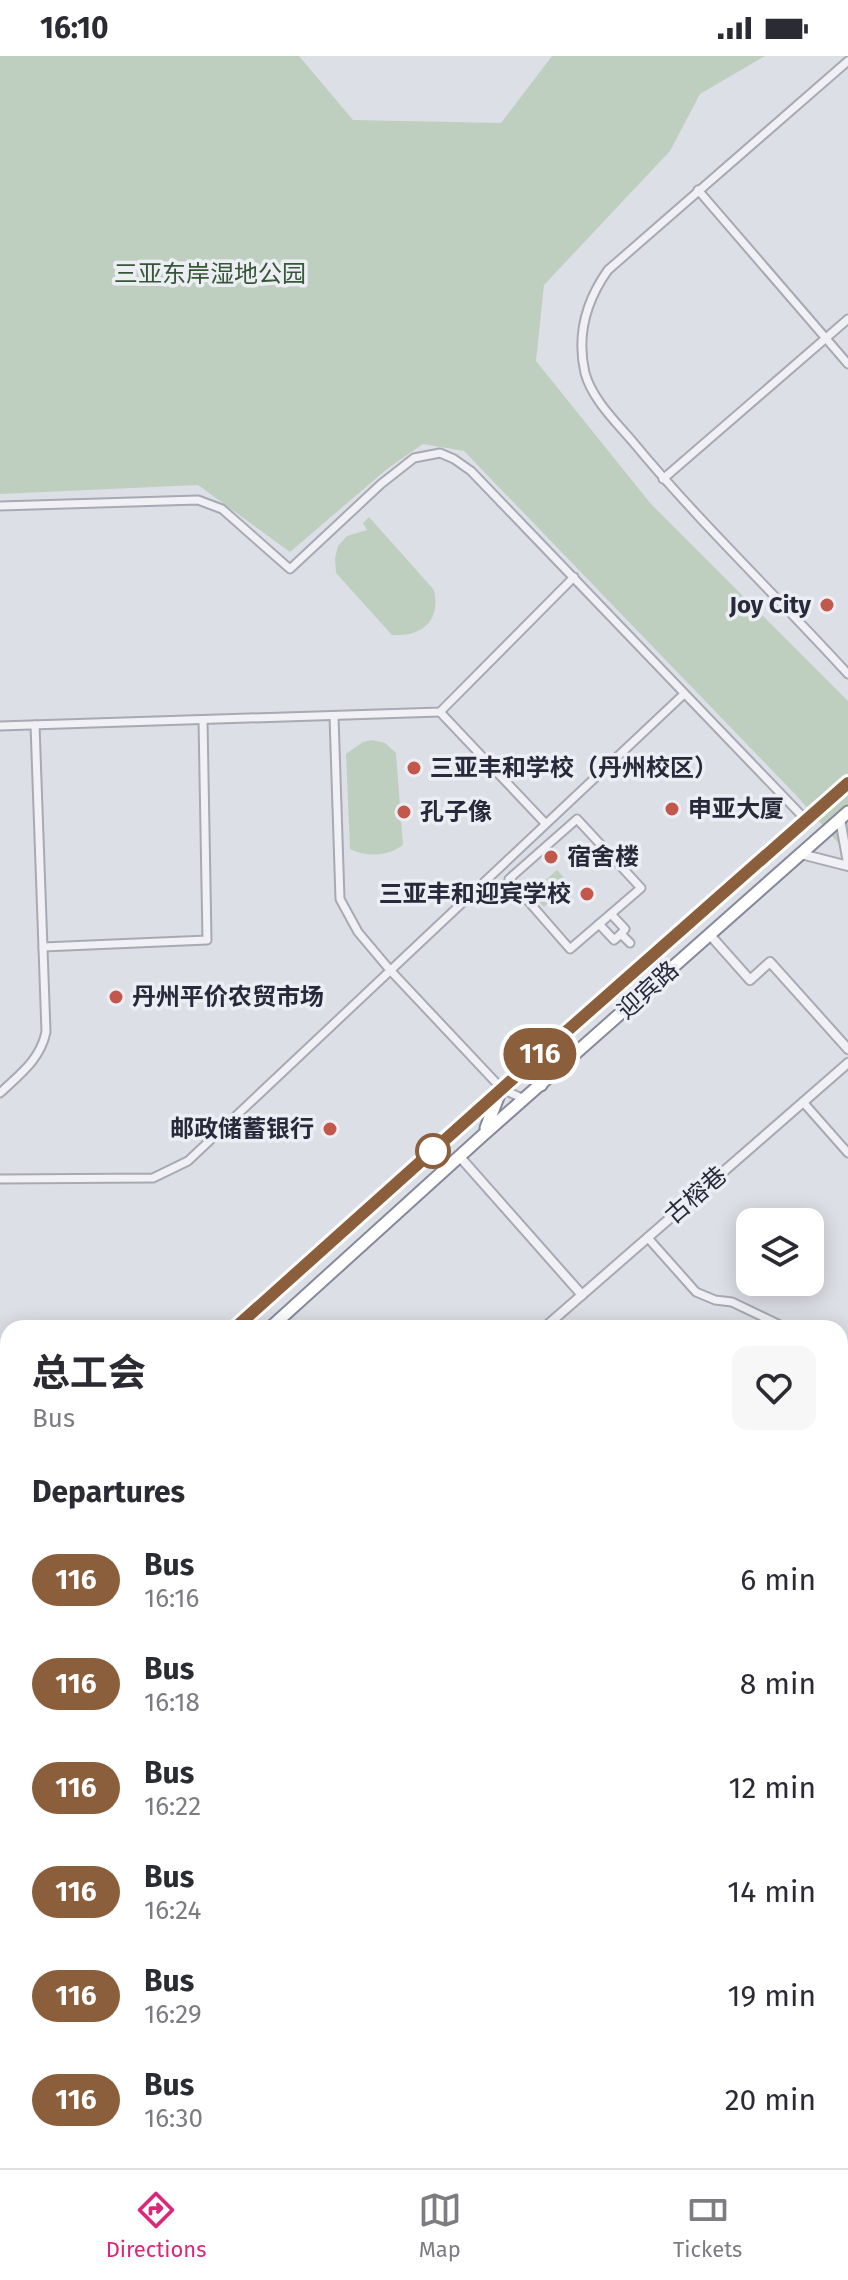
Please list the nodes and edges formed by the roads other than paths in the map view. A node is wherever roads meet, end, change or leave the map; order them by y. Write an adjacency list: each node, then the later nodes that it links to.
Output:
1 (848, 61): 2 (street)
2 (698, 190): 4 (street); 6 (street)
3 (848, 319): 4 (street)
4 (825, 338): 5 (street); 6 (street)
5 (848, 364)
6 (663, 479): 9 (street)
7 (0, 506): 8 (street)
8 (574, 577): 10 (street); 11 (street)
9 (848, 674)
10 (684, 694): 18 (street); 19 (street)
11 (440, 712): 12 (street); 19 (street)
12 (334, 716): 13 (street); 28 (street)
13 (203, 720): 14 (street); 27 (street)
14 (35, 725): 15 (street); 27 (street)
15 (0, 726)
16 (848, 783): 18 (main road, 迎宾路)
17 (844, 816): 20 (main road, 迎宾路); 21 (street)
18 (806, 820): 31 (main road, 迎宾路)
19 (545, 823): 28 (street)
20 (801, 854): 21 (street); 25 (main road, 迎宾路)
21 (848, 864)
22 (611, 914): 23 (street); 23 (street); 24 (street)
23 (599, 924): 24 (street)
24 (621, 934): 26 (street)
25 (710, 935): 29 (street); 32 (main road, 迎宾路)
26 (630, 943)
27 (43, 947): 34 (street)
28 (390, 970): 33 (street); 41 (street)
29 (848, 1049)
30 (848, 1063): 36 (street, 古榕巷)
31 (525, 1068): 32 (main road); 33 (main road, 迎宾路)
32 (541, 1085): 35 (main road, 迎宾路)
33 (502, 1089): 35 (street); 37 (main road, 迎宾路); 38 (main road)
34 (0, 1093)
35 (524, 1099): 38 (main road, 迎宾路)
36 (803, 1102): 39 (street); 42 (street, 古榕巷)
37 (470, 1117): 38 (main road); 44 (main road, 迎宾路)
38 (482, 1136): 40 (main road, 迎宾路)
39 (848, 1153)
40 (460, 1157): 43 (street); 45 (main road, 迎宾路)
41 (0, 1179)
42 (648, 1238): 43 (street, 古榕巷); 47 (street)
43 (582, 1295): 46 (street, 古榕巷)
44 (244, 1320)
45 (279, 1320)
46 (553, 1320)
47 (769, 1320)

